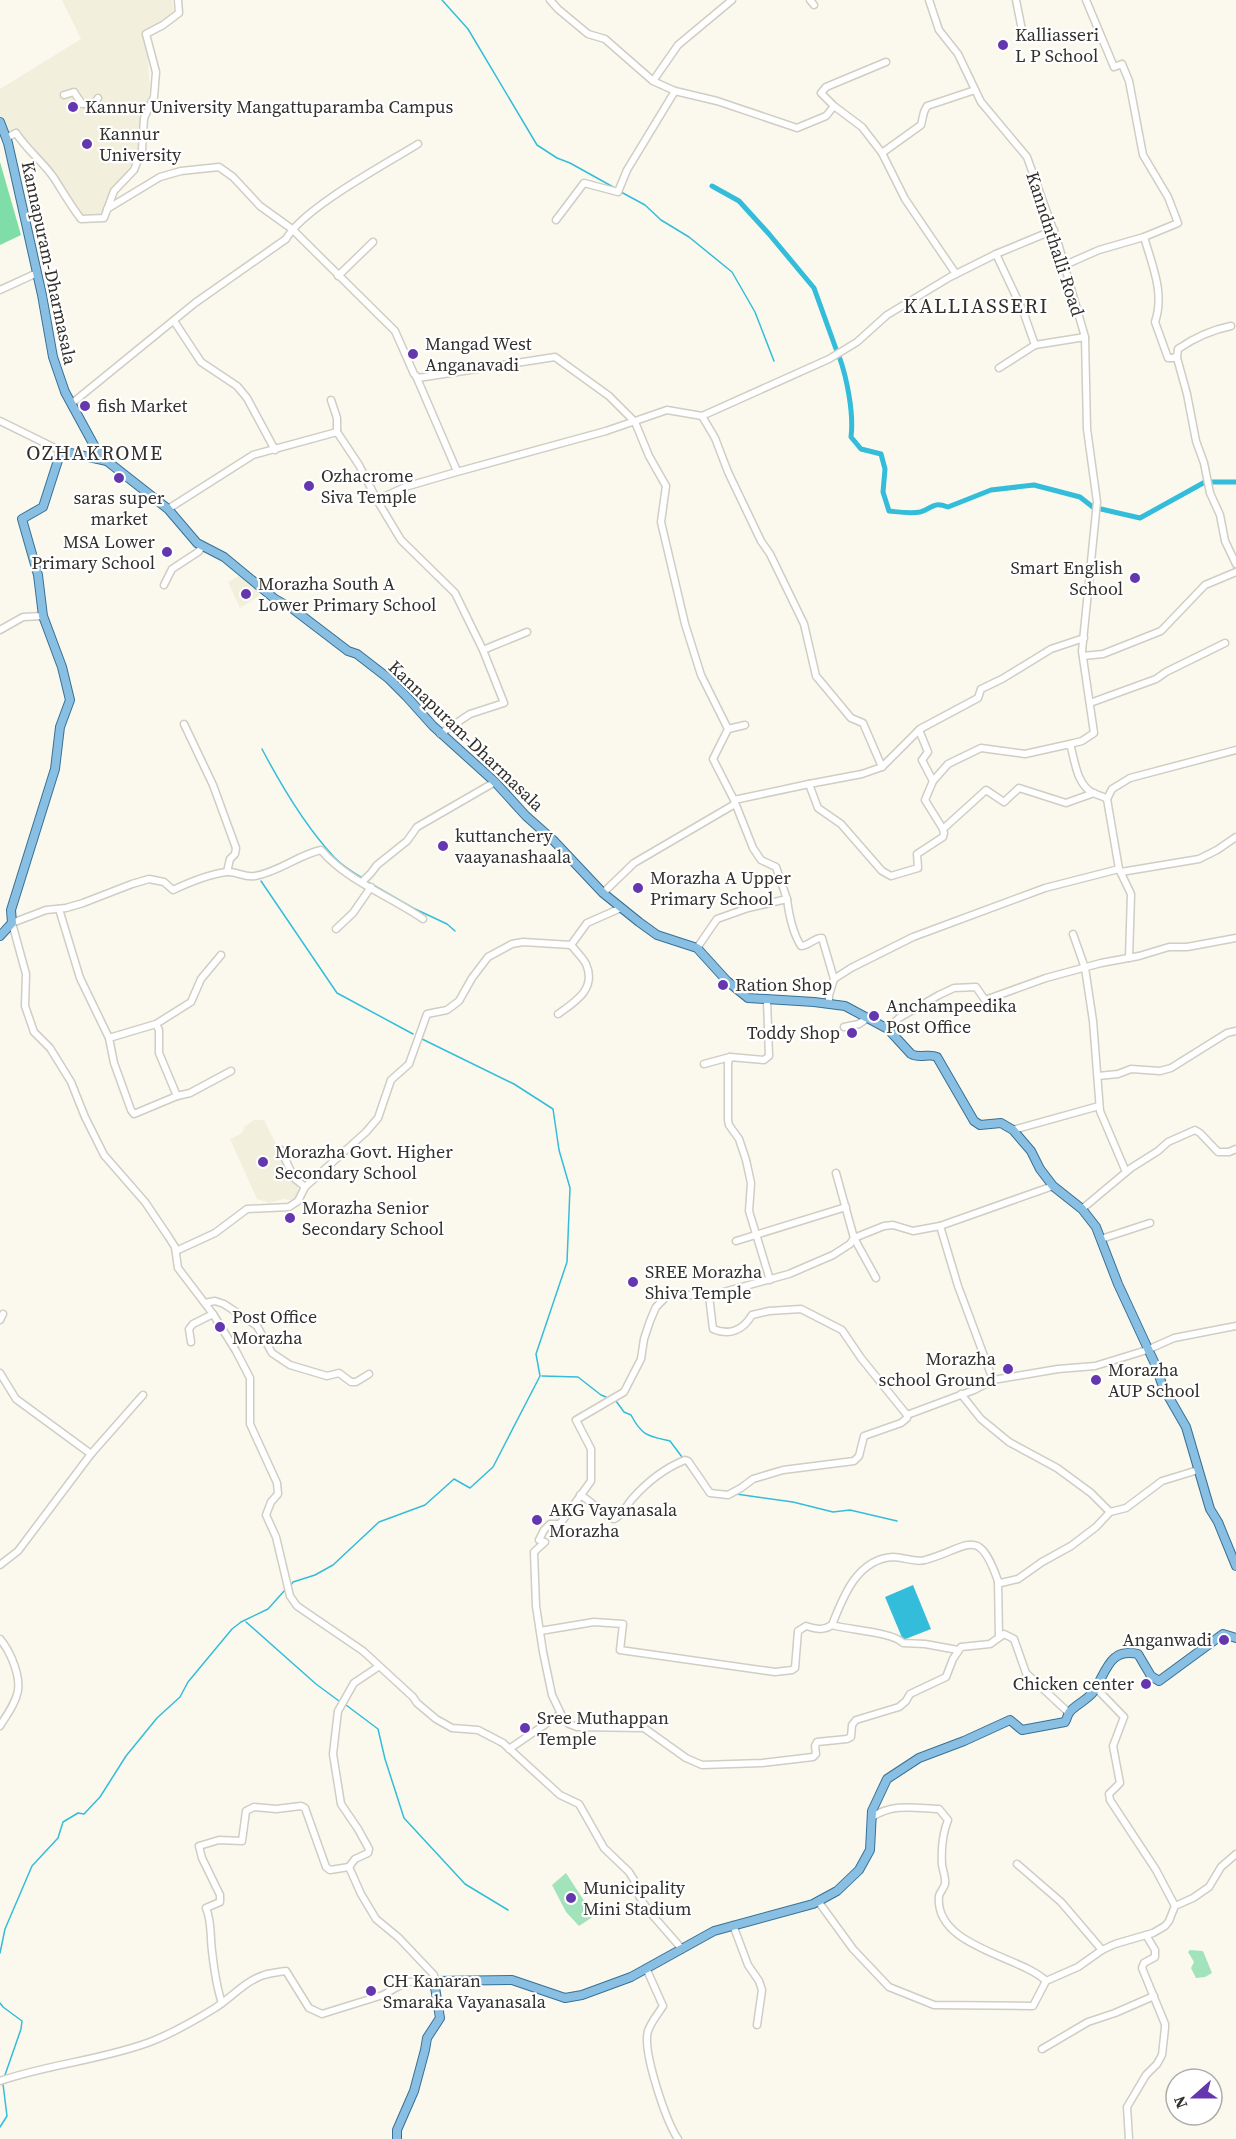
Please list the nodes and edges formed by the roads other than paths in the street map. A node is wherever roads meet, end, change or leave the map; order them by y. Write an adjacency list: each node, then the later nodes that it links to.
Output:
1 (178, 0): 19 (street)
2 (550, 0): 9 (street)
3 (732, 0): 9 (street)
4 (929, 0): 10 (street, Kanndnthalli Road)
5 (1016, 0): 7 (street)
6 (1086, 0): 23 (street)
7 (1022, 30)
8 (886, 62): 14 (street)
9 (653, 81): 11 (street)
10 (975, 90): 18 (street); 22 (street, Kanndnthalli Road)
11 (675, 91): 14 (street); 20 (street)
12 (64, 95): 13 (street)
13 (98, 98)
14 (834, 106): 18 (street)
15 (0, 122): 16 (main road, Kannapuram-Dharmasala)
16 (6, 138): 19 (street); 27 (main road, Kannapuram-Dharmasala)
17 (418, 144): 21 (street)
18 (882, 153): 28 (street)
19 (107, 209): 21 (street)
20 (556, 220)
21 (292, 229): 29 (street); 31 (street)
22 (1054, 230): 25 (street); 26 (street, Kanndnthalli Road)
23 (1144, 237): 26 (street); 35 (street)
24 (373, 242): 29 (street)
25 (996, 254): 28 (street); 34 (street)
26 (1065, 265): 33 (street, Kanndnthalli Road)
27 (37, 273): 30 (street); 39 (main road, Kannapuram-Dharmasala)
28 (956, 274): 40 (street)
29 (338, 276): 37 (street)
30 (0, 290)
31 (174, 321): 39 (street); 44 (street)
32 (1231, 326): 35 (street)
33 (1085, 337): 34 (street); 57 (street, Kanndnthalli Road)
34 (1035, 345): 36 (street)
35 (1177, 358): 51 (street)
36 (999, 368)
37 (416, 376): 42 (street); 47 (street)
38 (331, 400): 43 (street)
39 (71, 404): 46 (main road, Kannapuram-Dharmasala)
40 (702, 416): 42 (street); 69 (street)
41 (0, 421): 45 (street)
42 (636, 422): 47 (street); 64 (street)
43 (337, 432): 44 (street); 48 (street)
44 (275, 450): 49 (street)
45 (61, 451): 46 (main road); 54 (main road)
46 (107, 461): 49 (main road, Kannapuram-Dharmasala)
47 (457, 471): 48 (street)
48 (377, 500): 59 (street)
49 (168, 509): 50 (main road, Kannapuram-Dharmasala)
50 (203, 546): 53 (street); 66 (main road, Kannapuram-Dharmasala)
51 (1236, 564)
52 (1236, 572): 60 (street)
53 (164, 585)
54 (43, 616): 55 (street); 86 (main road)
55 (0, 630)
56 (527, 632): 59 (street)
57 (1084, 638): 60 (street, Kanndnthalli Road); 65 (street)
58 (1225, 643): 61 (street)
59 (483, 650): 66 (street)
60 (1083, 656): 61 (street, Kanndnthalli Road)
61 (1090, 703): 67 (street, Kanndnthalli Road)
62 (184, 724): 78 (street)
63 (745, 725): 64 (street)
64 (728, 729): 74 (street)
65 (919, 730): 69 (street); 70 (street)
66 (440, 734): 71 (main road, Kannapuram-Dharmasala)
67 (1070, 744): 70 (street); 73 (street)
68 (1236, 750): 73 (street)
69 (882, 767): 72 (street)
70 (933, 781): 75 (street)
71 (495, 782): 79 (street); 81 (main road, Kannapuram-Dharmasala)
72 (809, 784): 74 (street); 75 (street)
73 (1101, 796): 75 (street); 77 (street)
74 (734, 802): 81 (street); 82 (street)
75 (943, 829)
76 (1236, 837): 77 (street)
77 (1120, 871): 94 (street); 96 (street)
78 (227, 872): 79 (street); 84 (street)
79 (364, 880): 80 (street)
80 (371, 887): 85 (street); 87 (street)
81 (603, 893): 83 (main road, Kannapuram-Dharmasala)
82 (786, 899): 92 (street); 96 (street)
83 (621, 908): 91 (street); 92 (main road, Kannapuram-Dharmasala)
84 (59, 909): 86 (street); 105 (street)
85 (423, 919)
86 (12, 923): 89 (main road); 127 (street)
87 (336, 929)
88 (1073, 934): 95 (street)
89 (0, 936)
90 (1236, 938): 94 (street)
91 (572, 945): 99 (street); 117 (street)
92 (697, 948): 97 (main road, Kannapuram-Dharmasala)
93 (221, 955): 101 (street)
94 (1130, 958): 95 (street)
95 (1085, 968): 103 (street); 109 (street)
96 (834, 979): 98 (street)
97 (767, 1000): 98 (main road, Kannapuram-Dharmasala); 106 (street)
98 (829, 1004): 100 (main road, Kannapuram-Dharmasala)
99 (558, 1014)
100 (866, 1018): 102 (street); 103 (main road, Kannapuram-Dharmasala)
101 (156, 1024): 105 (street); 110 (street)
102 (844, 1027)
103 (888, 1029): 112 (main road, Kannapuram-Dharmasala)
104 (1236, 1031): 109 (street)
105 (110, 1038): 110 (street)
106 (730, 1058): 107 (street); 123 (street)
107 (704, 1064)
108 (231, 1071): 110 (street)
109 (1098, 1076): 111 (street)
110 (177, 1096)
111 (1099, 1106): 112 (street); 115 (street)
112 (1013, 1130): 118 (main road)
113 (1236, 1149): 115 (street)
114 (281, 1150): 117 (street)
115 (1126, 1172): 120 (street)
116 (836, 1173): 119 (street)
117 (304, 1186): 127 (street)
118 (1053, 1186): 120 (main road); 122 (street)
119 (846, 1207): 123 (street); 124 (street)
120 (1082, 1209): 125 (main road)
121 (1150, 1223): 125 (street)
122 (940, 1226): 124 (street); 138 (street)
123 (755, 1234): 126 (street); 129 (street)
124 (854, 1238): 128 (street); 129 (street)
125 (1101, 1239): 135 (main road)
126 (736, 1241)
127 (176, 1251): 131 (street)
128 (876, 1278)
129 (770, 1280): 130 (street)
130 (710, 1296): 141 (street); 144 (street)
131 (205, 1303): 132 (street); 137 (street)
132 (213, 1314): 134 (street); 155 (street)
133 (1236, 1326): 135 (street)
134 (191, 1342)
135 (1147, 1350): 138 (street); 143 (main road)
136 (0, 1373): 142 (street)
137 (369, 1374)
138 (993, 1380): 139 (street)
139 (961, 1394): 141 (street); 145 (street)
140 (143, 1395): 142 (street)
141 (907, 1414): 144 (street)
142 (91, 1454): 146 (street)
143 (1198, 1470): 145 (street); 147 (main road)
144 (580, 1495): 150 (street)
145 (1110, 1512): 148 (street)
146 (0, 1565)
147 (1236, 1566)
148 (998, 1581): 149 (street); 151 (street)
149 (832, 1625): 150 (street); 154 (street)
150 (540, 1631): 158 (street)
151 (999, 1637): 154 (street); 157 (street)
152 (1236, 1638): 156 (main road)
153 (0, 1639): 159 (street)
154 (958, 1650): 158 (street)
155 (378, 1667): 160 (street); 164 (street)
156 (1096, 1688): 157 (main road); 166 (street)
157 (1069, 1713): 161 (main road)
158 (562, 1716): 160 (street)
159 (0, 1726)
160 (509, 1749): 169 (street)
161 (872, 1817): 165 (main road); 173 (street)
162 (1236, 1854): 166 (street)
163 (1017, 1864): 170 (street)
164 (350, 1867): 172 (street); 175 (street)
165 (818, 1901): 167 (main road); 173 (street)
166 (1174, 1906): 168 (street)
167 (733, 1925): 169 (main road); 176 (street)
168 (1146, 1935): 170 (street); 174 (street)
169 (682, 1949): 171 (main road)
170 (1102, 1950): 173 (street)
171 (646, 1968): 172 (main road); 180 (street)
172 (434, 1981): 175 (street); 179 (main road)
173 (1046, 1982)
174 (1154, 1996): 177 (street); 181 (street)
175 (222, 2003): 178 (street)
176 (757, 2025)
177 (1042, 2049)
178 (0, 2081)
179 (398, 2139)
180 (678, 2139)
181 (1129, 2139)

